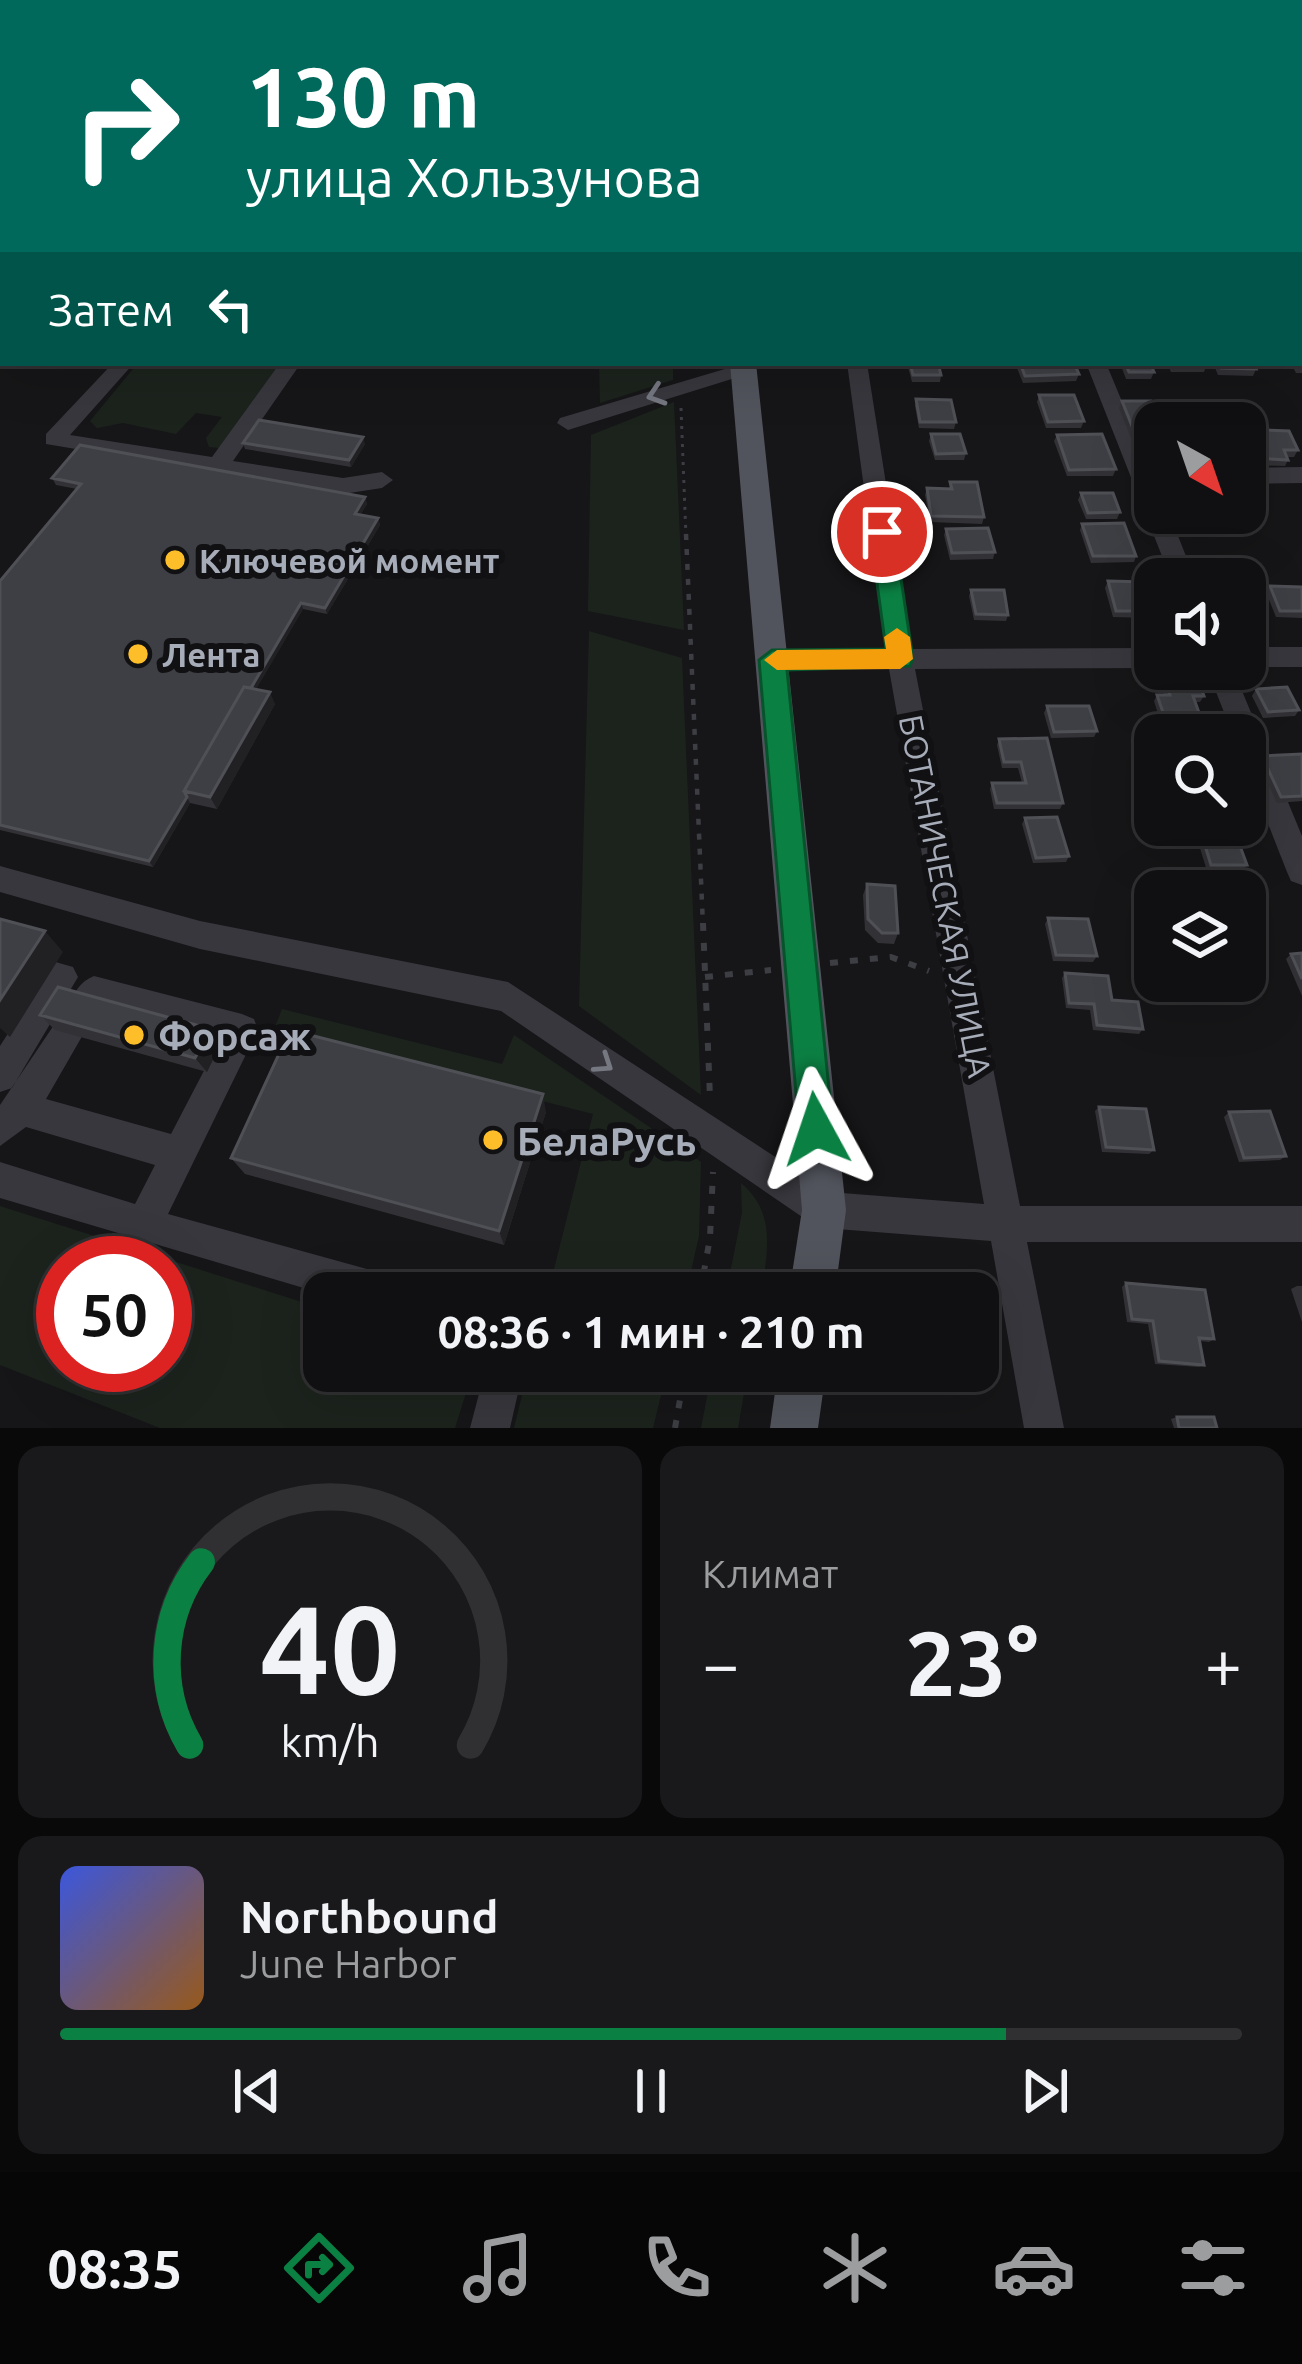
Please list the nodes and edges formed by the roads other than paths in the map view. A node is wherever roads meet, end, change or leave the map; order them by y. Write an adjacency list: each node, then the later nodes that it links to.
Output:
1 (121, 366): 8 (street)
2 (289, 366): 8 (street)
3 (744, 366): 6 (street, one-way to 6); 16 (main road)
4 (857, 366): 15 (street, БОТАНИЧЕСКАЯ УЛИЦА)
5 (1097, 366): 7 (street)
6 (568, 423)
7 (1134, 446)
8 (218, 466): 11 (street)
9 (1302, 475): 10 (street)
10 (1266, 476)
11 (382, 480)
12 (1266, 657): 13 (street)
13 (1302, 657)
14 (1134, 658): 15 (street)
15 (900, 659): 16 (street); 26 (street, БОТАНИЧЕСКАЯ УЛИЦА)
16 (772, 660): 25 (main road)
17 (1228, 690): 18 (street)
18 (1302, 872)
19 (0, 879): 25 (street, one-way to 25)
20 (0, 960): 21 (street)
21 (0, 1076)
22 (11, 1119): 23 (street); 23 (street)
23 (179, 1154): 28 (street)
24 (0, 1180): 28 (street)
25 (824, 1210): 26 (street); 30 (main road)
26 (1009, 1224): 27 (street); 35 (street, БОТАНИЧЕСКАЯ УЛИЦА)
27 (1302, 1224)
28 (144, 1225): 29 (street)
29 (311, 1272)
30 (815, 1272)
31 (499, 1392): 33 (street)
32 (799, 1392): 34 (main road)
33 (490, 1428)
34 (794, 1428)
35 (1044, 1428)

